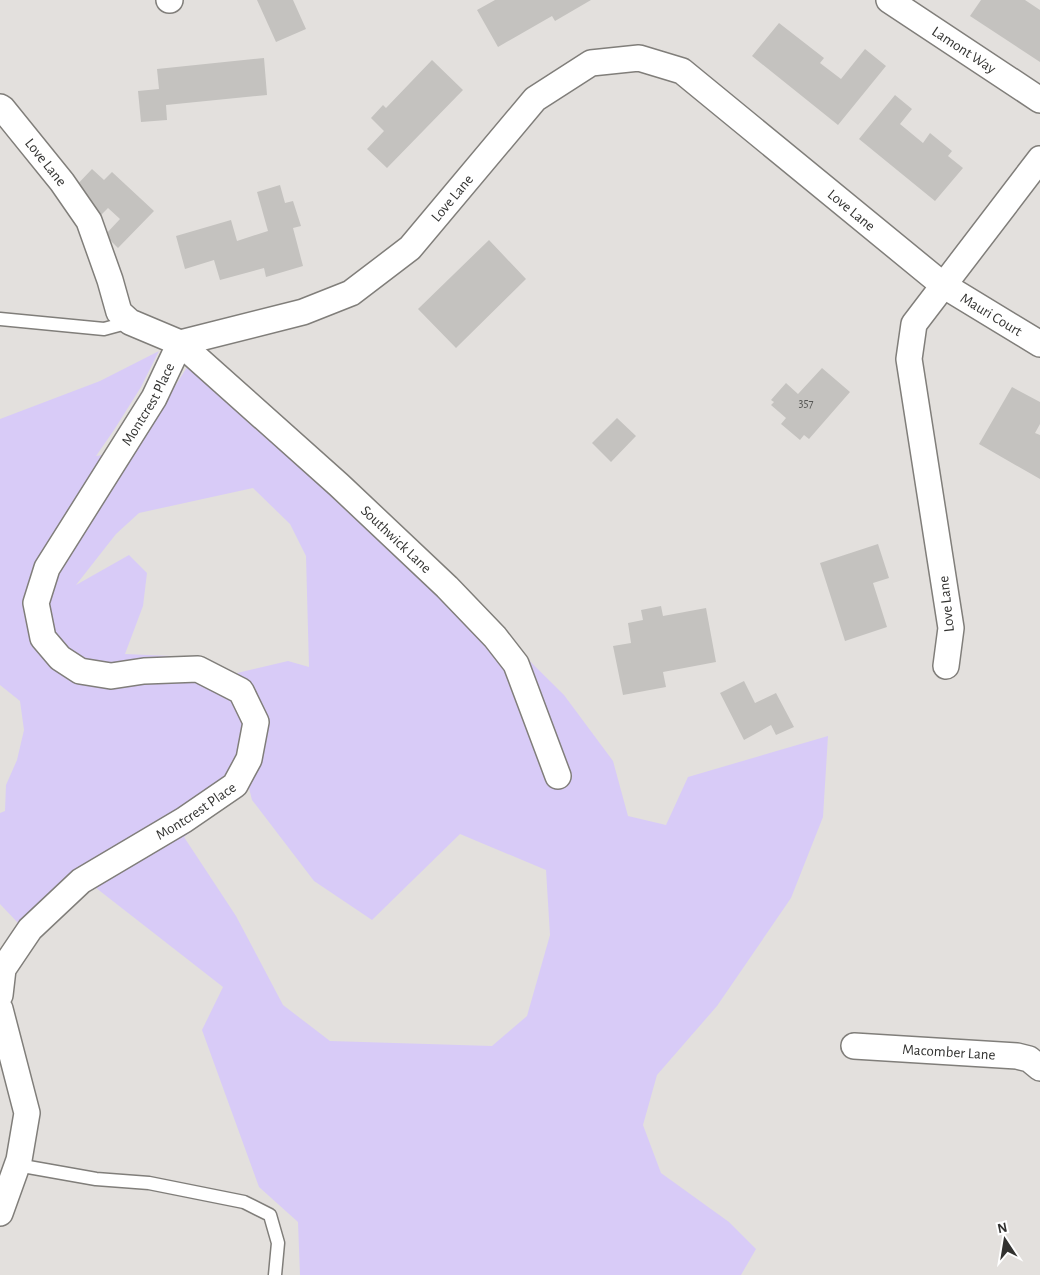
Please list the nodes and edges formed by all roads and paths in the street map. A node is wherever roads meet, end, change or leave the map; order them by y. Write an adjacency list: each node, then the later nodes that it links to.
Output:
1 (889, 0): 2 (street, Lamont Way)
2 (1040, 100)
3 (0, 107): 7 (street, Love Lane)
4 (1040, 159): 5 (street, Love Lane)
5 (943, 285): 8 (street, Love Lane); 9 (street, Mauri Court); 10 (street, Love Lane)
6 (0, 319): 7 (lane)
7 (130, 322): 8 (street)
8 (180, 343): 11 (street, Southwick Lane); 12 (street, Montcrest Place)
9 (1040, 344)
10 (946, 666)
11 (558, 776)
12 (0, 995)
13 (0, 1009): 16 (street)
14 (854, 1046): 15 (street, Macomber Lane)
15 (1040, 1068)
16 (17, 1165): 17 (street); 18 (lane)
17 (0, 1213)
18 (276, 1275)

